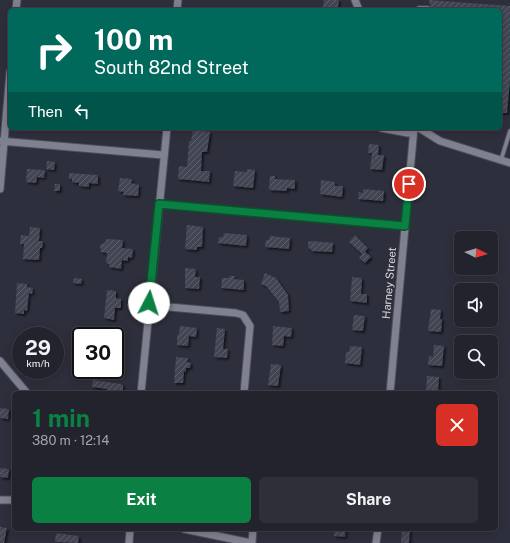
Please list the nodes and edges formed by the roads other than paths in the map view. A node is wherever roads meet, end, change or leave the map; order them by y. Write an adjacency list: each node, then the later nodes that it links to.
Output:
1 (419, 8): 2 (lane)
2 (428, 8)
3 (8, 89): 10 (street)
4 (167, 130): 11 (street)
5 (392, 130): 6 (street)
6 (411, 130)
7 (413, 130): 16 (street, Harney Street)
8 (422, 130): 12 (street)
9 (510, 131): 12 (lane)
10 (2, 141): 11 (street); 14 (street)
11 (164, 155): 15 (street)
12 (501, 160): 13 (street)
13 (510, 163)
14 (0, 189)
15 (159, 204): 16 (street); 17 (street)
16 (405, 226): 22 (street, Harney Street)
17 (149, 303): 20 (street); 21 (street)
18 (0, 361): 19 (street)
19 (26, 391)
20 (141, 391)
21 (244, 391)
22 (390, 391)
23 (0, 500): 24 (street)
24 (12, 500)
25 (131, 531): 29 (street)
26 (194, 531): 30 (street)
27 (253, 531): 30 (street)
28 (378, 531): 31 (street)
29 (129, 543)
30 (252, 543)
31 (376, 543)

